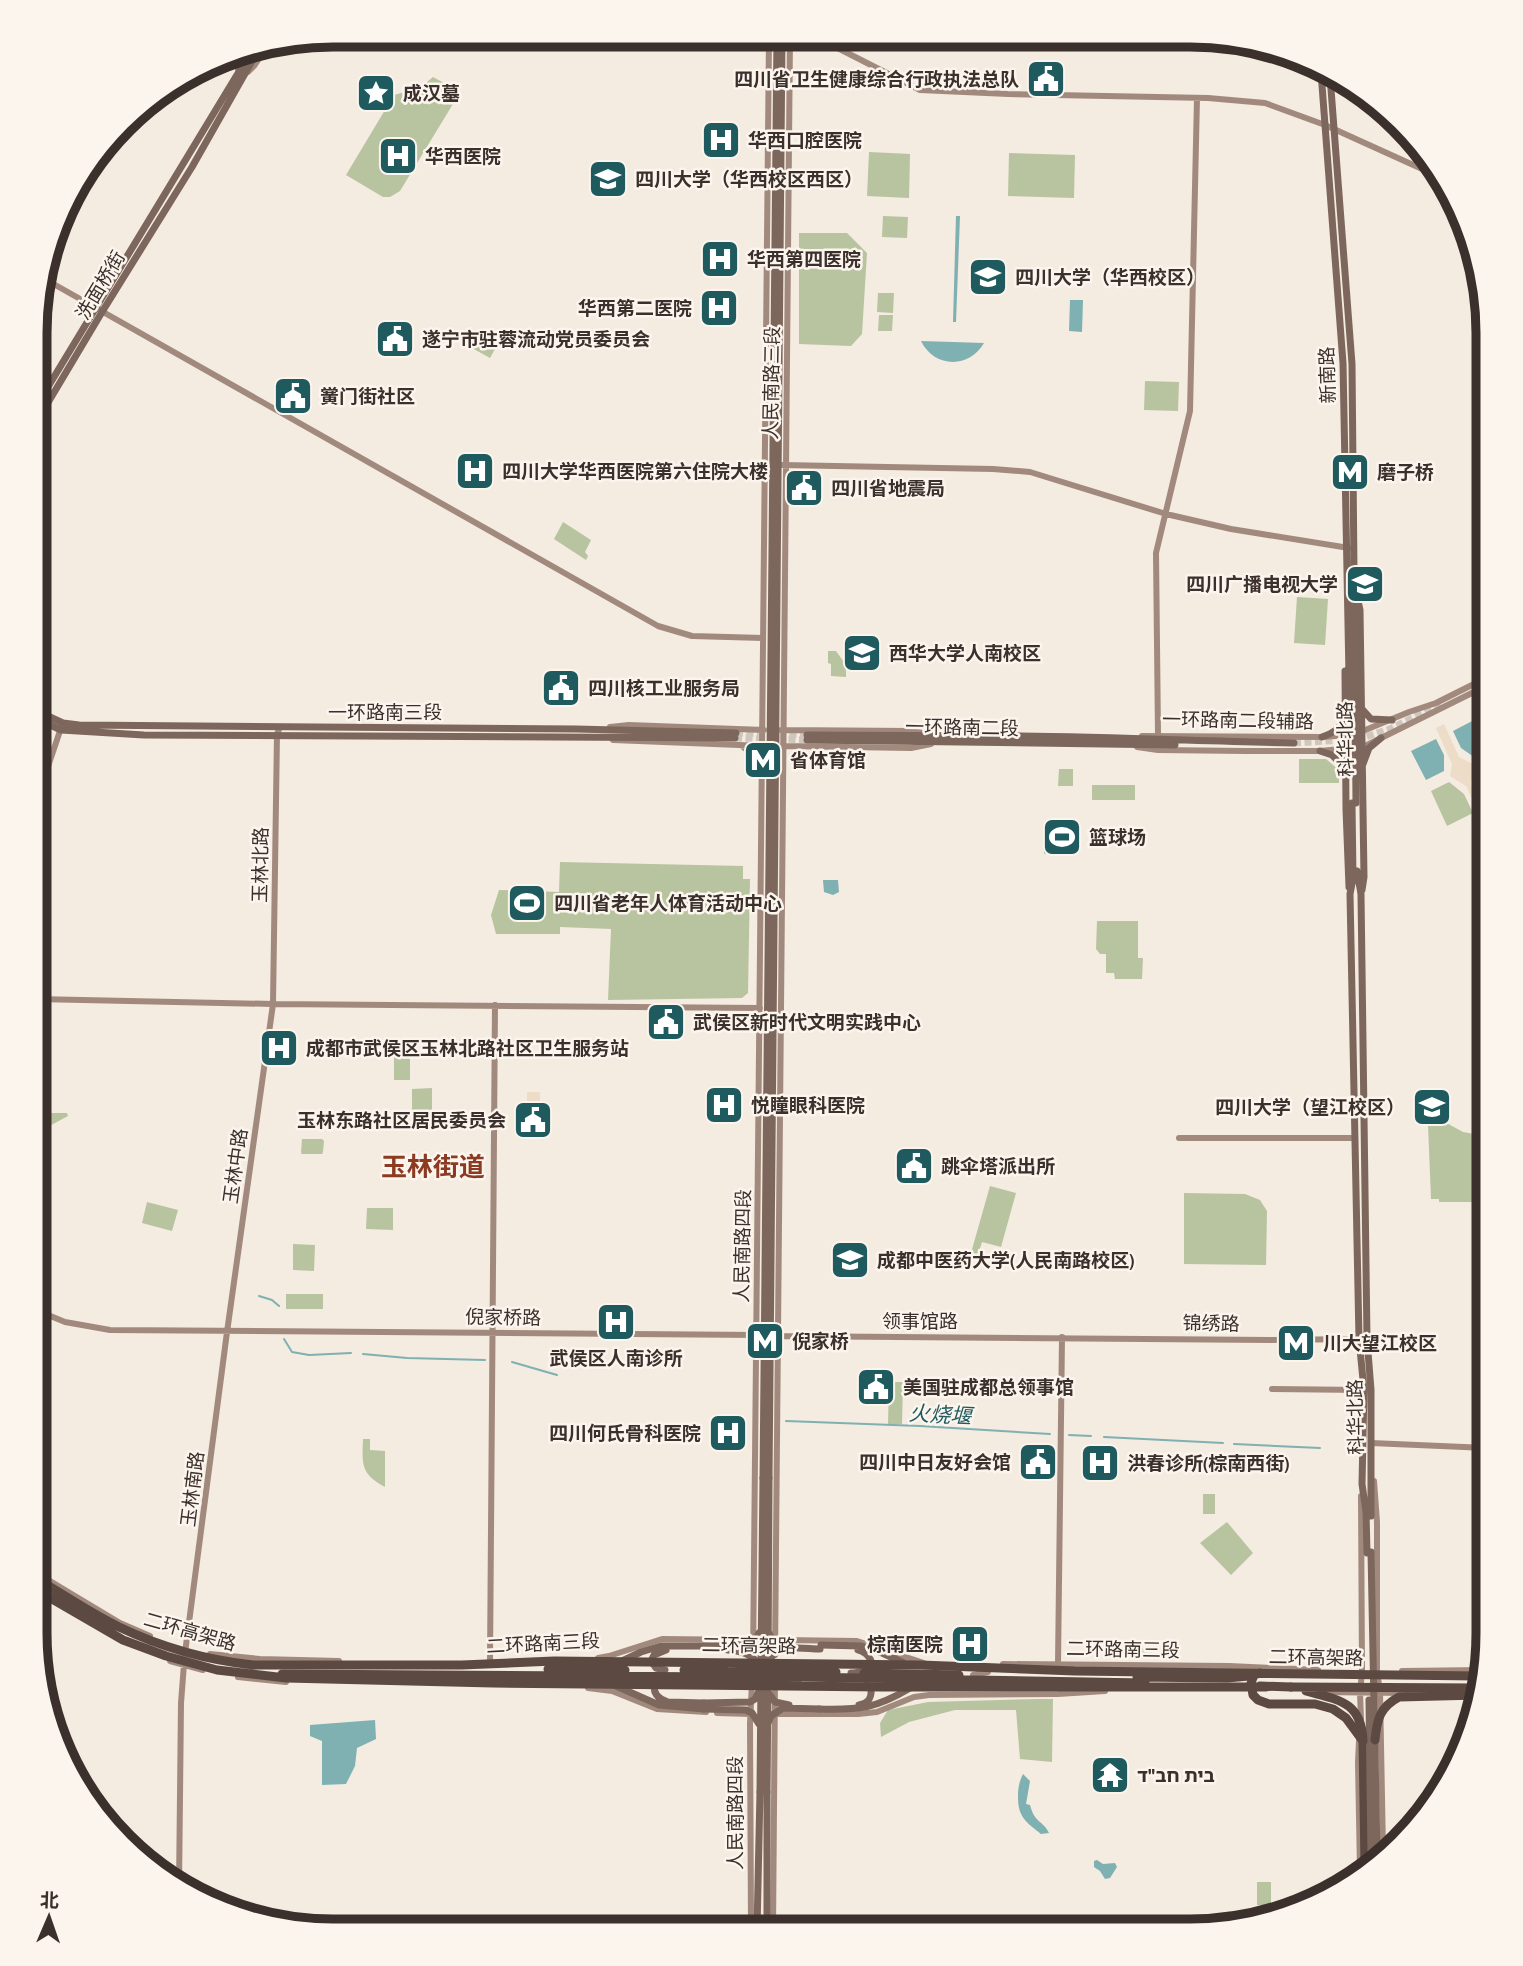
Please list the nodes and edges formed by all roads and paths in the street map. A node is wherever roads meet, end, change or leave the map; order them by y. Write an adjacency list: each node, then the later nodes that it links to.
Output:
1 (769, 47): 19 (street, 人民南路三段)
2 (777, 47): 19 (main road, 人民南路三段)
3 (782, 47): 19 (main road, 人民南路三段)
4 (790, 47): 19 (street, 人民南路三段)
5 (836, 47): 11 (street)
6 (260, 57): 8 (street)
7 (248, 60): 8 (main road)
8 (238, 78): 16 (main road, 洗面桥街); 16 (main road, 洗面桥街)
9 (1322, 80): 12 (main road, 新南路)
10 (1331, 85): 13 (main road, 新南路)
11 (1197, 98): 12 (street); 20 (street)
12 (1325, 125): 13 (street); 21 (main road, 新南路)
13 (1335, 130): 14 (street); 21 (main road, 新南路)
14 (1426, 171)
15 (52, 283): 16 (street)
16 (99, 310): 17 (main road, 洗面桥街); 18 (main road, 洗面桥街); 23 (street)
17 (47, 390)
18 (47, 403)
19 (775, 465): 20 (street); 23 (street, 人民南路三段); 33 (street, 人民南路三段); 38 (main road, 人民南路三段)
20 (1166, 514): 21 (street); 43 (street)
21 (1350, 548): 22 (main road, 新南路)
22 (1351, 583): 24 (main road, 新南路); 26 (main road, 科华北路); 27 (main road, 科华北路)
23 (763, 638): 30 (street, 人民南路三段)
24 (1352, 676): 62 (main road, 科华北路, bridge)
25 (1476, 683): 34 (street, 一环路南二段辅路)
26 (1345, 688): 27 (main road); 31 (main road, 科华北路)
27 (1360, 688): 29 (main road, 科华北路)
28 (1476, 691): 48 (street)
29 (1360, 705): 34 (main road); 42 (main road, 科华北路)
30 (763, 712): 37 (street); 38 (street, 人民南路三段)
31 (1345, 714): 44 (main road, 科华北路); 46 (main road)
32 (47, 717): 36 (main road, 一环路南三段)
33 (784, 718): 38 (street, 人民南路三段); 39 (street)
34 (1392, 720): 42 (street, 一环路南二段辅路)
35 (47, 722): 36 (main road, 一环路南三段)
36 (62, 727): 40 (main road, 一环路南三段); 61 (street)
37 (746, 728): 38 (street); 47 (street)
38 (773, 730): 39 (street); 52 (main road); 52 (street, 人民南路四段)
39 (794, 730): 49 (street)
40 (278, 731): 41 (main road, 一环路南三段); 66 (street, 玉林北路)
41 (337, 731): 47 (main road, 一环路南三段); 47 (main road, 一环路南三段)
42 (1361, 733): 44 (street, 一环路南二段辅路); 53 (main road, 科华北路)
43 (1158, 735): 45 (street, 一环路南二段辅路); 50 (street, 一环路南二段辅路)
44 (1346, 735): 46 (street, 一环路南二段辅路); 54 (main road, 科华北路)
45 (1305, 737): 46 (street, 一环路南二段辅路); 55 (street)
46 (1322, 737)
47 (736, 738): 52 (street); 59 (street)
48 (1381, 738): 53 (street); 58 (main road)
49 (805, 740): 50 (main road, 一环路南二段); 52 (street); 57 (street)
50 (1116, 742): 51 (main road, 一环路南二段); 55 (street, 一环路南二段辅路)
51 (1294, 745)
52 (773, 746): 57 (street, 人民南路四段); 59 (street, 人民南路四段); 74 (main road, 人民南路四段)
53 (1361, 747): 54 (street, 一环路南二段辅路); 58 (main road, 科华北路)
54 (1346, 748): 56 (street, 一环路南二段辅路); 60 (main road, 科华北路)
55 (1302, 751): 56 (street, 一环路南二段辅路)
56 (1320, 751): 60 (main road)
57 (783, 762): 74 (street, 人民南路四段)
58 (1361, 764): 60 (main road); 64 (main road, 科华北路)
59 (762, 767): 68 (street, 人民南路四段)
60 (1346, 767): 63 (main road, 科华北路)
61 (47, 770)
62 (1354, 803): 63 (main road, 科华北路); 64 (main road, 科华北路)
63 (1350, 894): 70 (main road, 科华北路)
64 (1361, 894): 79 (main road, 科华北路)
65 (47, 999): 66 (street)
66 (273, 1004): 67 (street); 72 (street, 玉林中路)
67 (495, 1005): 68 (street); 73 (street)
68 (760, 1007): 74 (street, 人民南路四段)
69 (1179, 1138): 70 (street)
70 (1355, 1138): 76 (main road, 科华北路)
71 (47, 1315): 72 (street, 倪家桥路)
72 (227, 1332): 73 (street, 倪家桥路); 91 (street, 玉林南路)
73 (492, 1333): 74 (street, 倪家桥路); 94 (street)
74 (767, 1336): 75 (street, 领事馆路); 88 (main road, 人民南路四段, bridge); 89 (street, 人民南路四段); 90 (street, 人民南路四段)
75 (1062, 1337): 76 (street, 锦绣路); 95 (street)
76 (1359, 1339): 78 (main road, 科华北路)
77 (1272, 1389): 78 (street)
78 (1364, 1390): 82 (main road, 科华北路)
79 (1371, 1443): 80 (street); 81 (main road, 科华北路)
80 (1476, 1447)
81 (1372, 1461): 83 (main road, 科华北路); 104 (street)
82 (1362, 1483): 83 (main road, 科华北路); 103 (street)
83 (1369, 1552): 140 (main road, 科华北路, bridge); 144 (main road, bridge)
84 (47, 1579): 91 (street, 二环路南三段)
85 (47, 1585): 96 (highway, 二环高架路, bridge)
86 (47, 1597): 97 (street, 二环路南三段)
87 (47, 1597): 109 (highway, 二环高架路, bridge)
88 (765, 1629): 99 (main road, 人民南路四段, bridge); 102 (main road, bridge); 116 (main road, bridge)
89 (754, 1640): 90 (street, 二环路南三段); 93 (street, 二环路南三段); 137 (street, 人民南路四段)
90 (775, 1640): 108 (street, 二环路南三段); 138 (street, 人民南路四段)
91 (185, 1649): 92 (street, 二环路南三段); 97 (street, 玉林南路)
92 (216, 1655): 94 (street, 二环路南三段); 98 (highway)
93 (535, 1659): 94 (street, 二环路南三段); 98 (street)
94 (490, 1662)
95 (1058, 1664): 103 (street, 二环路南三段); 106 (street); 108 (street, 二环路南三段)
96 (253, 1665): 105 (highway, bridge); 110 (highway, 二环高架路, bridge)
97 (183, 1666): 100 (street, 二环路南三段); 148 (street, 玉林南路)
98 (552, 1666): 101 (highway)
99 (764, 1667): 107 (main road, bridge); 115 (main road, bridge); 125 (main road, 人民南路四段, bridge)
100 (194, 1668): 117 (highway); 121 (street, 二环路南三段)
101 (570, 1668): 102 (highway); 105 (highway)
102 (604, 1668): 107 (highway)
103 (1362, 1671): 104 (street, 二环路南三段); 130 (street)
104 (1377, 1671): 111 (street, 二环路南三段); 129 (street)
105 (468, 1672): 109 (highway, bridge); 114 (highway)
106 (988, 1672): 108 (street); 118 (street)
107 (667, 1673): 114 (highway); 115 (highway, bridge); 135 (main road)
108 (961, 1673): 116 (highway); 118 (highway)
109 (246, 1674): 124 (highway, 二环高架路, bridge)
110 (1272, 1674): 112 (highway, 二环高架路, bridge); 119 (highway, bridge)
111 (1472, 1674)
112 (1472, 1674)
113 (1472, 1674): 141 (highway, bridge)
114 (582, 1676): 120 (highway); 122 (main road)
115 (854, 1676): 116 (highway); 136 (main road)
116 (923, 1677): 118 (highway); 136 (main road)
117 (397, 1678): 120 (highway); 121 (street)
118 (973, 1678): 119 (highway); 126 (street); 131 (street)
119 (1002, 1678): 124 (highway, bridge)
120 (538, 1679): 123 (street)
121 (425, 1684): 123 (street, 二环路南三段)
122 (618, 1686): 132 (street); 135 (main road)
123 (516, 1687): 132 (street, 二环路南三段)
124 (1266, 1687): 127 (highway, 二环高架路)
125 (764, 1688): 135 (main road, bridge); 136 (main road, bridge); 139 (main road, 人民南路四段, bridge)
126 (1141, 1688): 130 (street, 二环路南三段); 131 (street, 二环路南三段)
127 (1291, 1688): 128 (highway, 二环高架路, bridge); 141 (highway, bridge)
128 (1470, 1688)
129 (1380, 1692): 130 (street, 二环路南三段); 134 (street, 二环路南三段); 143 (street)
130 (1360, 1693): 147 (street)
131 (1008, 1694): 138 (street, 二环路南三段)
132 (623, 1695): 137 (street, 二环路南三段)
133 (1469, 1695): 140 (highway, bridge)
134 (1469, 1695)
135 (669, 1704): 139 (main road, bridge)
136 (864, 1706): 139 (main road, bridge)
137 (751, 1714): 138 (street, 二环路南三段); 149 (street, 人民南路四段)
138 (775, 1714): 152 (street, 人民南路四段)
139 (764, 1731): 142 (main road, 人民南路四段, bridge)
140 (1375, 1740): 145 (main road, 科华北路, bridge)
141 (1363, 1741): 146 (highway)
142 (763, 1792): 150 (main road, 人民南路四段); 151 (main road, 人民南路四段)
143 (1383, 1843)
144 (1373, 1852)
145 (1373, 1852)
146 (1365, 1859)
147 (1360, 1863)
148 (179, 1874)
149 (751, 1919)
150 (757, 1919)
151 (767, 1919)
152 (773, 1919)

